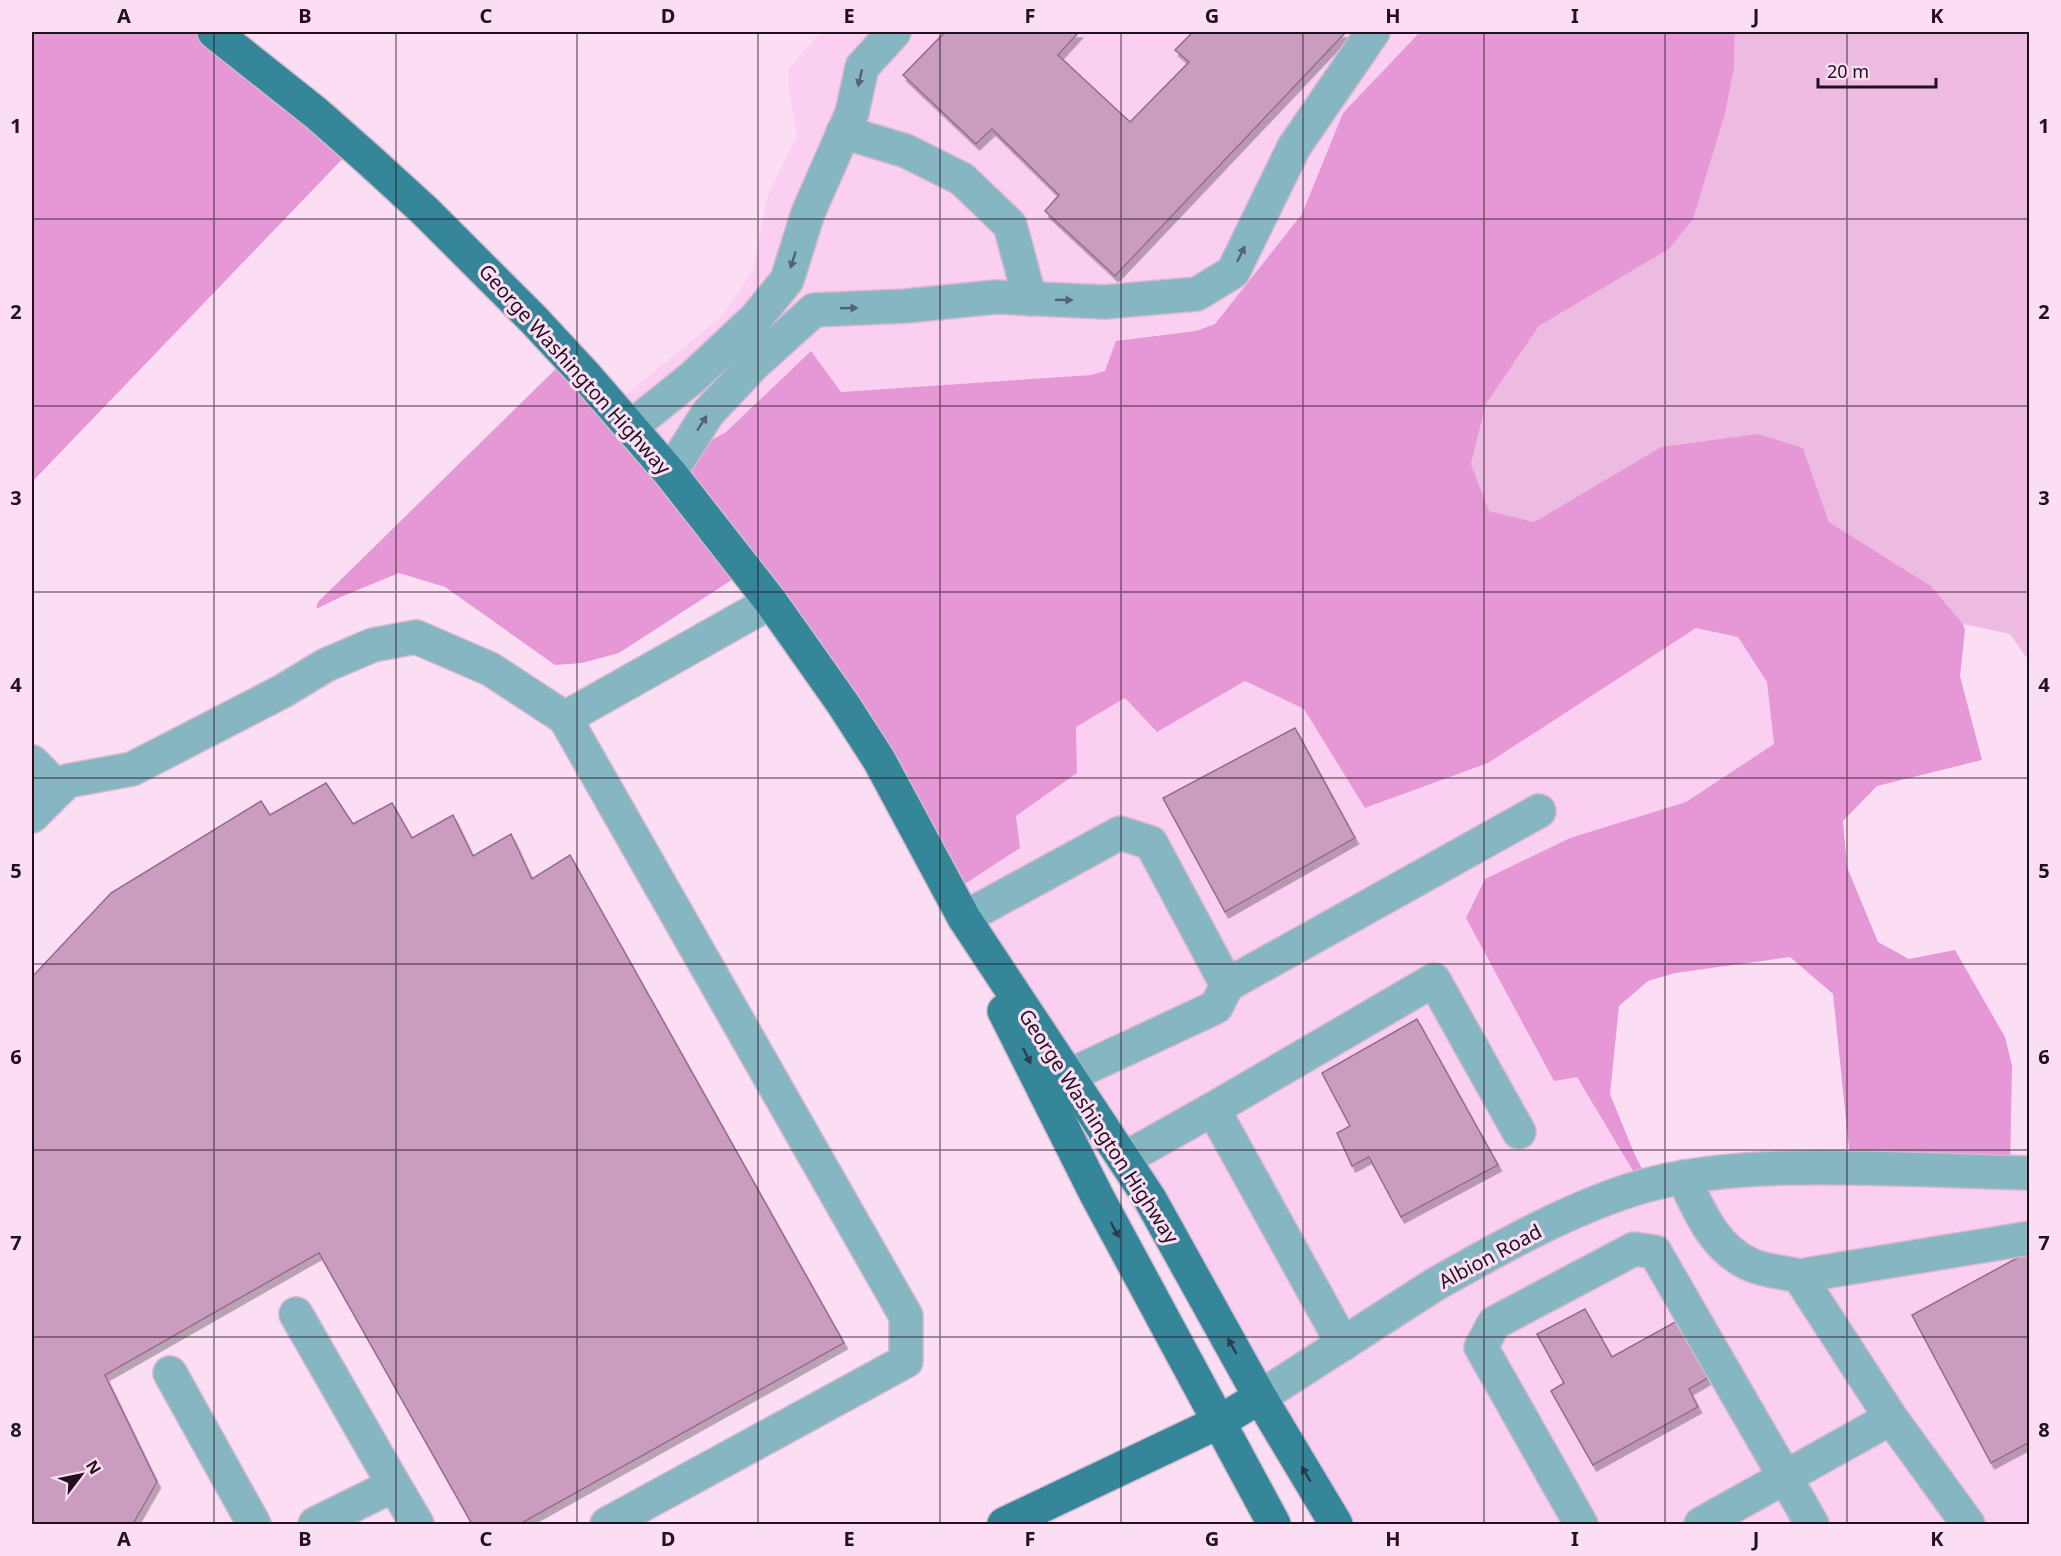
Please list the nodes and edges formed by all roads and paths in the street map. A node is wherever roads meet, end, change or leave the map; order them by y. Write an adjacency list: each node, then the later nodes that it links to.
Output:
1 (214, 32): 6 (main road, George Washington Highway)
2 (894, 32): 4 (street, one-way to 4)
3 (1373, 32): 5 (street, one-way to 3)
4 (843, 132): 5 (street); 6 (street, one-way to 6)
5 (1030, 298): 7 (street, one-way to 5)
6 (631, 427): 7 (main road, George Washington Highway)
7 (670, 472): 8 (main road, George Washington Highway)
8 (771, 602): 9 (street); 10 (main road, George Washington Highway)
9 (565, 718): 12 (street); 36 (street)
10 (879, 760): 15 (main road, George Washington Highway); 30 (main road, George Washington Highway, one-way to 30)
11 (32, 762): 12 (street)
12 (60, 789): 14 (street)
13 (1539, 811): 16 (street)
14 (32, 816)
15 (964, 918): 16 (street); 17 (main road, George Washington Highway)
16 (1227, 985): 17 (street)
17 (1068, 1076): 20 (main road, George Washington Highway)
18 (1213, 1109): 19 (street); 20 (street); 26 (street)
19 (1519, 1132)
20 (1124, 1159): 28 (main road, George Washington Highway, one-way to 20)
21 (2030, 1173): 22 (street, Albion Road)
22 (1683, 1177): 24 (street); 26 (street, Albion Road)
23 (2030, 1238): 24 (street)
24 (1799, 1276): 29 (street)
25 (296, 1314): 32 (street)
26 (1343, 1344): 28 (street, Albion Road)
27 (170, 1373): 33 (street)
28 (1260, 1397): 30 (main road, Albion Road); 39 (main road, George Washington Highway, one-way to 28)
29 (1891, 1418): 31 (street); 43 (street)
30 (1219, 1422): 37 (main road, Albion Road); 38 (main road, George Washington Highway)
31 (1785, 1478): 40 (street); 41 (street); 42 (street)
32 (393, 1485): 34 (street); 35 (street)
33 (254, 1524)
34 (315, 1524)
35 (417, 1524)
36 (607, 1524)
37 (1004, 1524)
38 (1274, 1524)
39 (1336, 1524)
40 (1581, 1524)
41 (1701, 1524)
42 (1812, 1524)
43 (1968, 1524)

